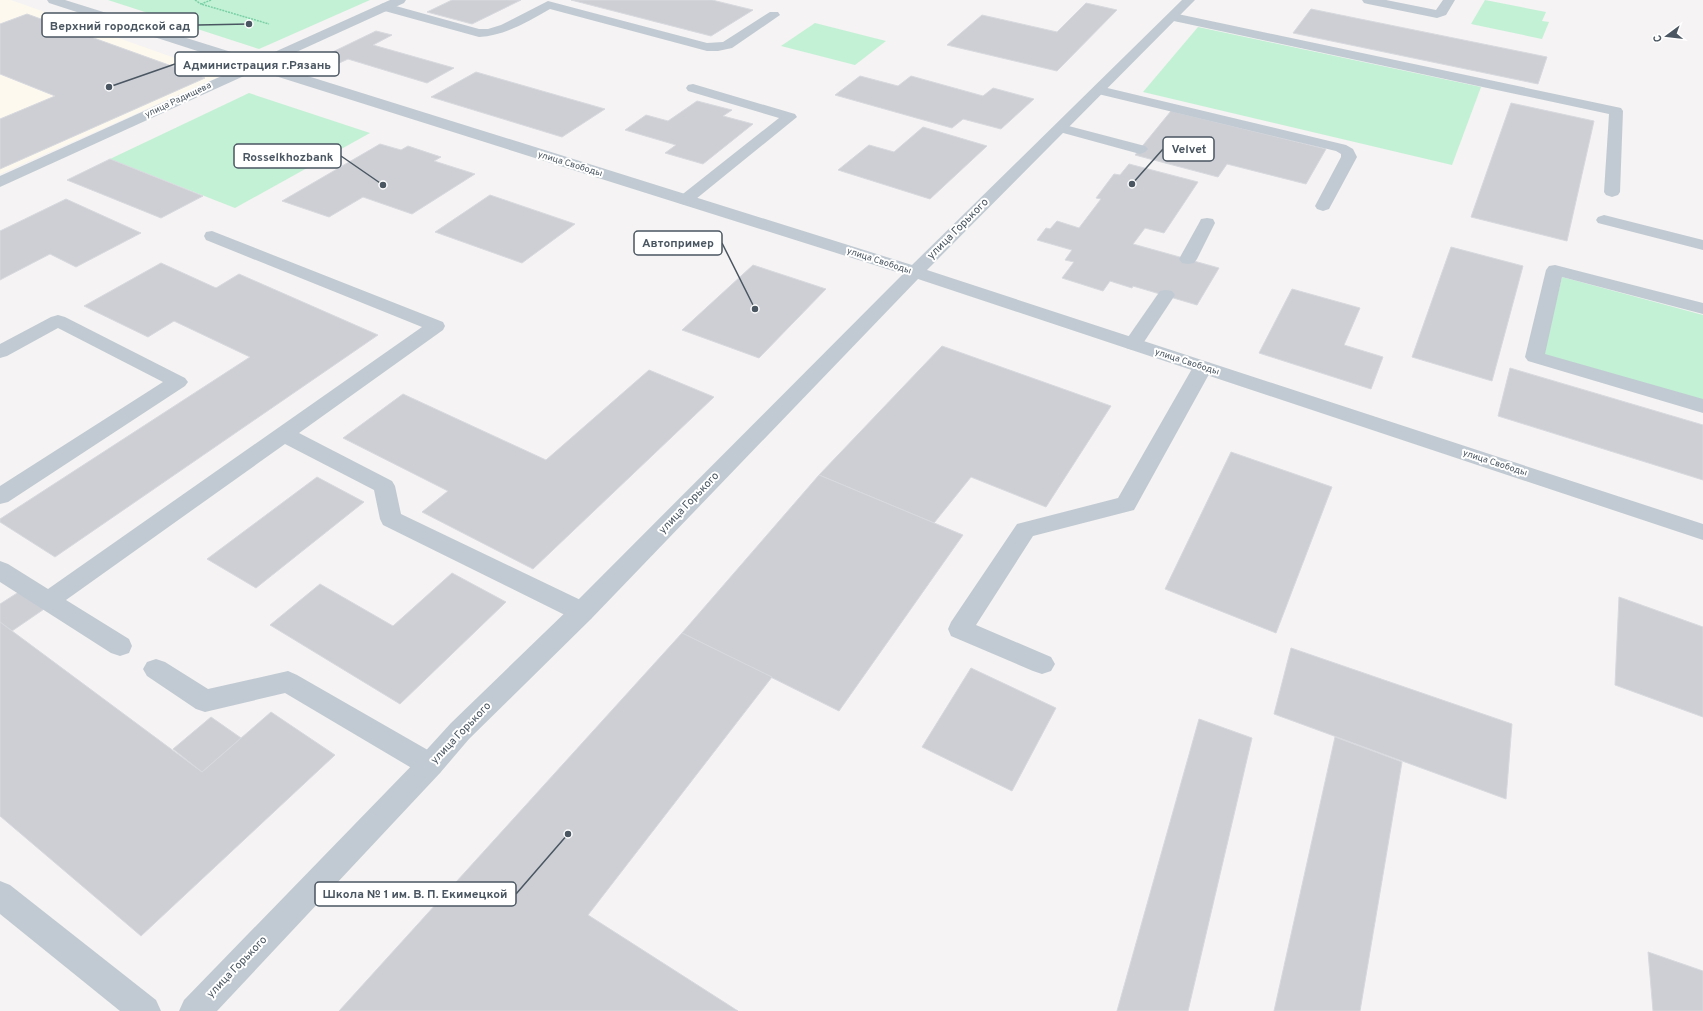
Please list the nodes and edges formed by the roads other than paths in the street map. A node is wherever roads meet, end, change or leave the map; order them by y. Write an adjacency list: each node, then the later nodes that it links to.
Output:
1 (53, 0): 10 (street, улица Свободы)
2 (400, 0): 7 (street, улица Радищева)
3 (1189, 0): 9 (street, улица Горького)
4 (1368, 0): 5 (street)
5 (1449, 0)
6 (547, 2): 7 (street); 8 (street)
7 (385, 7): 10 (street, улица Радищева)
8 (774, 15)
9 (1173, 17): 12 (street, улица Горького); 16 (street)
10 (255, 65): 15 (street, улица Радищева); 17 (street, улица Свободы)
11 (693, 88): 17 (street)
12 (1099, 90): 13 (street, улица Горького); 18 (street)
13 (1061, 128): 14 (street); 24 (street, улица Горького)
14 (1140, 149)
15 (0, 182)
16 (1612, 192)
17 (685, 200): 24 (street, улица Свободы)
18 (1323, 206)
19 (1604, 220): 22 (street)
20 (1207, 222): 23 (street)
21 (212, 236): 31 (street)
22 (1703, 245)
23 (1188, 259)
24 (914, 272): 27 (street, улица Свободы); 36 (street, улица Горького)
25 (1166, 295): 27 (street)
26 (1703, 309): 30 (street)
27 (1133, 344): 29 (street, улица Свободы)
28 (0, 352): 32 (street)
29 (1203, 367): 33 (street, улица Свободы); 38 (street)
30 (1703, 406)
31 (283, 434): 35 (street); 36 (street)
32 (0, 496)
33 (1703, 532)
34 (0, 570): 35 (street)
35 (48, 601): 37 (street)
36 (582, 612): 40 (street, улица Горького)
37 (120, 646)
38 (1042, 664)
39 (156, 669): 40 (street)
40 (430, 765): 43 (street, улица Горького)
41 (0, 895): 42 (street)
42 (145, 1011)
43 (194, 1011)

